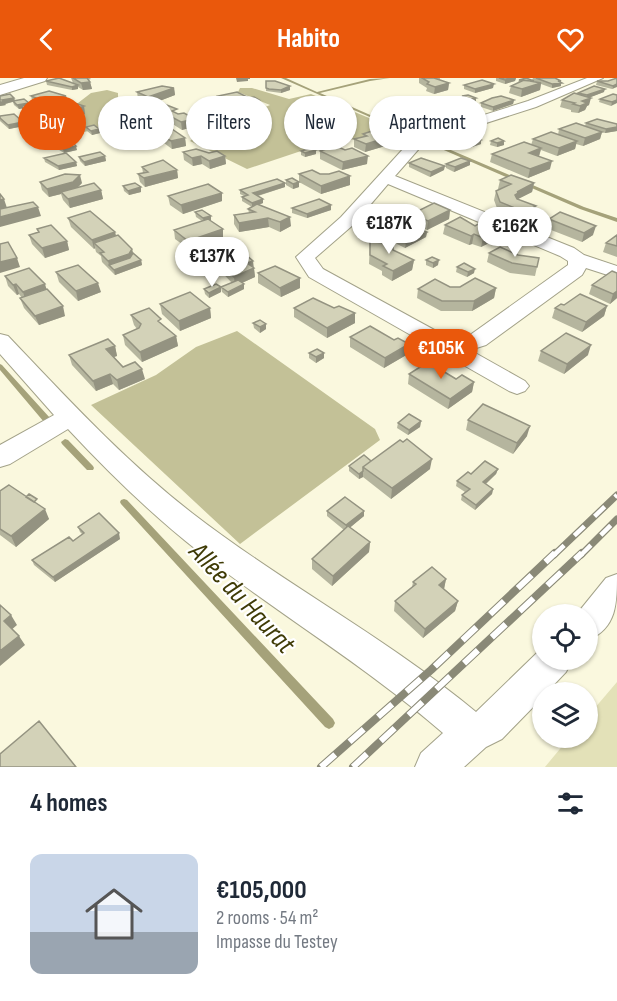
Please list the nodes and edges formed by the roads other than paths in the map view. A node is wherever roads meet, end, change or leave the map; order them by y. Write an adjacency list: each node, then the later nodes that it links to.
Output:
1 (40, 78): 3 (main road)
2 (597, 78): 4 (street)
3 (0, 90)
4 (385, 177): 5 (street); 8 (street)
5 (577, 259): 6 (street); 8 (street)
6 (617, 272)
7 (0, 341): 10 (street)
8 (446, 345): 9 (street)
9 (517, 386)
10 (70, 417): 11 (street); 15 (street)
11 (0, 457)
12 (617, 588): 13 (street)
13 (598, 612)
14 (544, 670): 15 (street)
15 (472, 733): 16 (street)
16 (435, 767)

